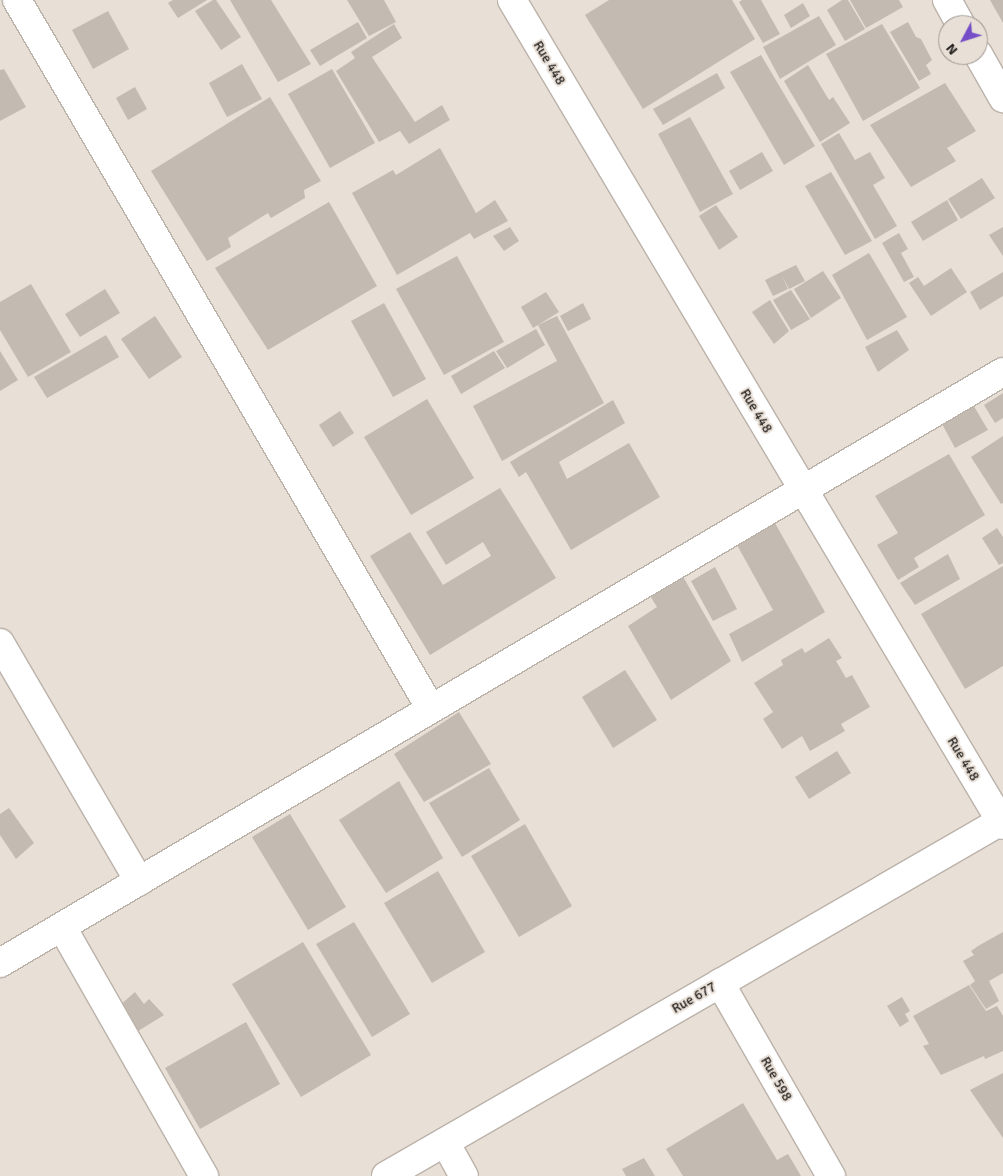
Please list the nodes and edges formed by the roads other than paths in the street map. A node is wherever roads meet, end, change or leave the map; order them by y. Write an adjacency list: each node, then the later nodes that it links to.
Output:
1 (17, 0): 10 (street)
2 (512, 0): 8 (street, Rue 448)
3 (946, 0): 4 (street)
4 (955, 15)
5 (984, 65): 6 (street)
6 (1003, 98)
7 (1003, 372): 8 (street)
8 (803, 490): 10 (street); 11 (street, Rue 448)
9 (0, 644): 12 (street)
10 (431, 710): 12 (street)
11 (1002, 822): 15 (street, Rue 677)
12 (139, 881): 13 (street)
13 (62, 928): 14 (street); 17 (street)
14 (0, 963)
15 (720, 983): 16 (street, Rue 677); 20 (street, Rue 598)
16 (445, 1142): 18 (street, Rue 677); 19 (street)
17 (204, 1176)
18 (386, 1176)
19 (464, 1176)
20 (832, 1176)

